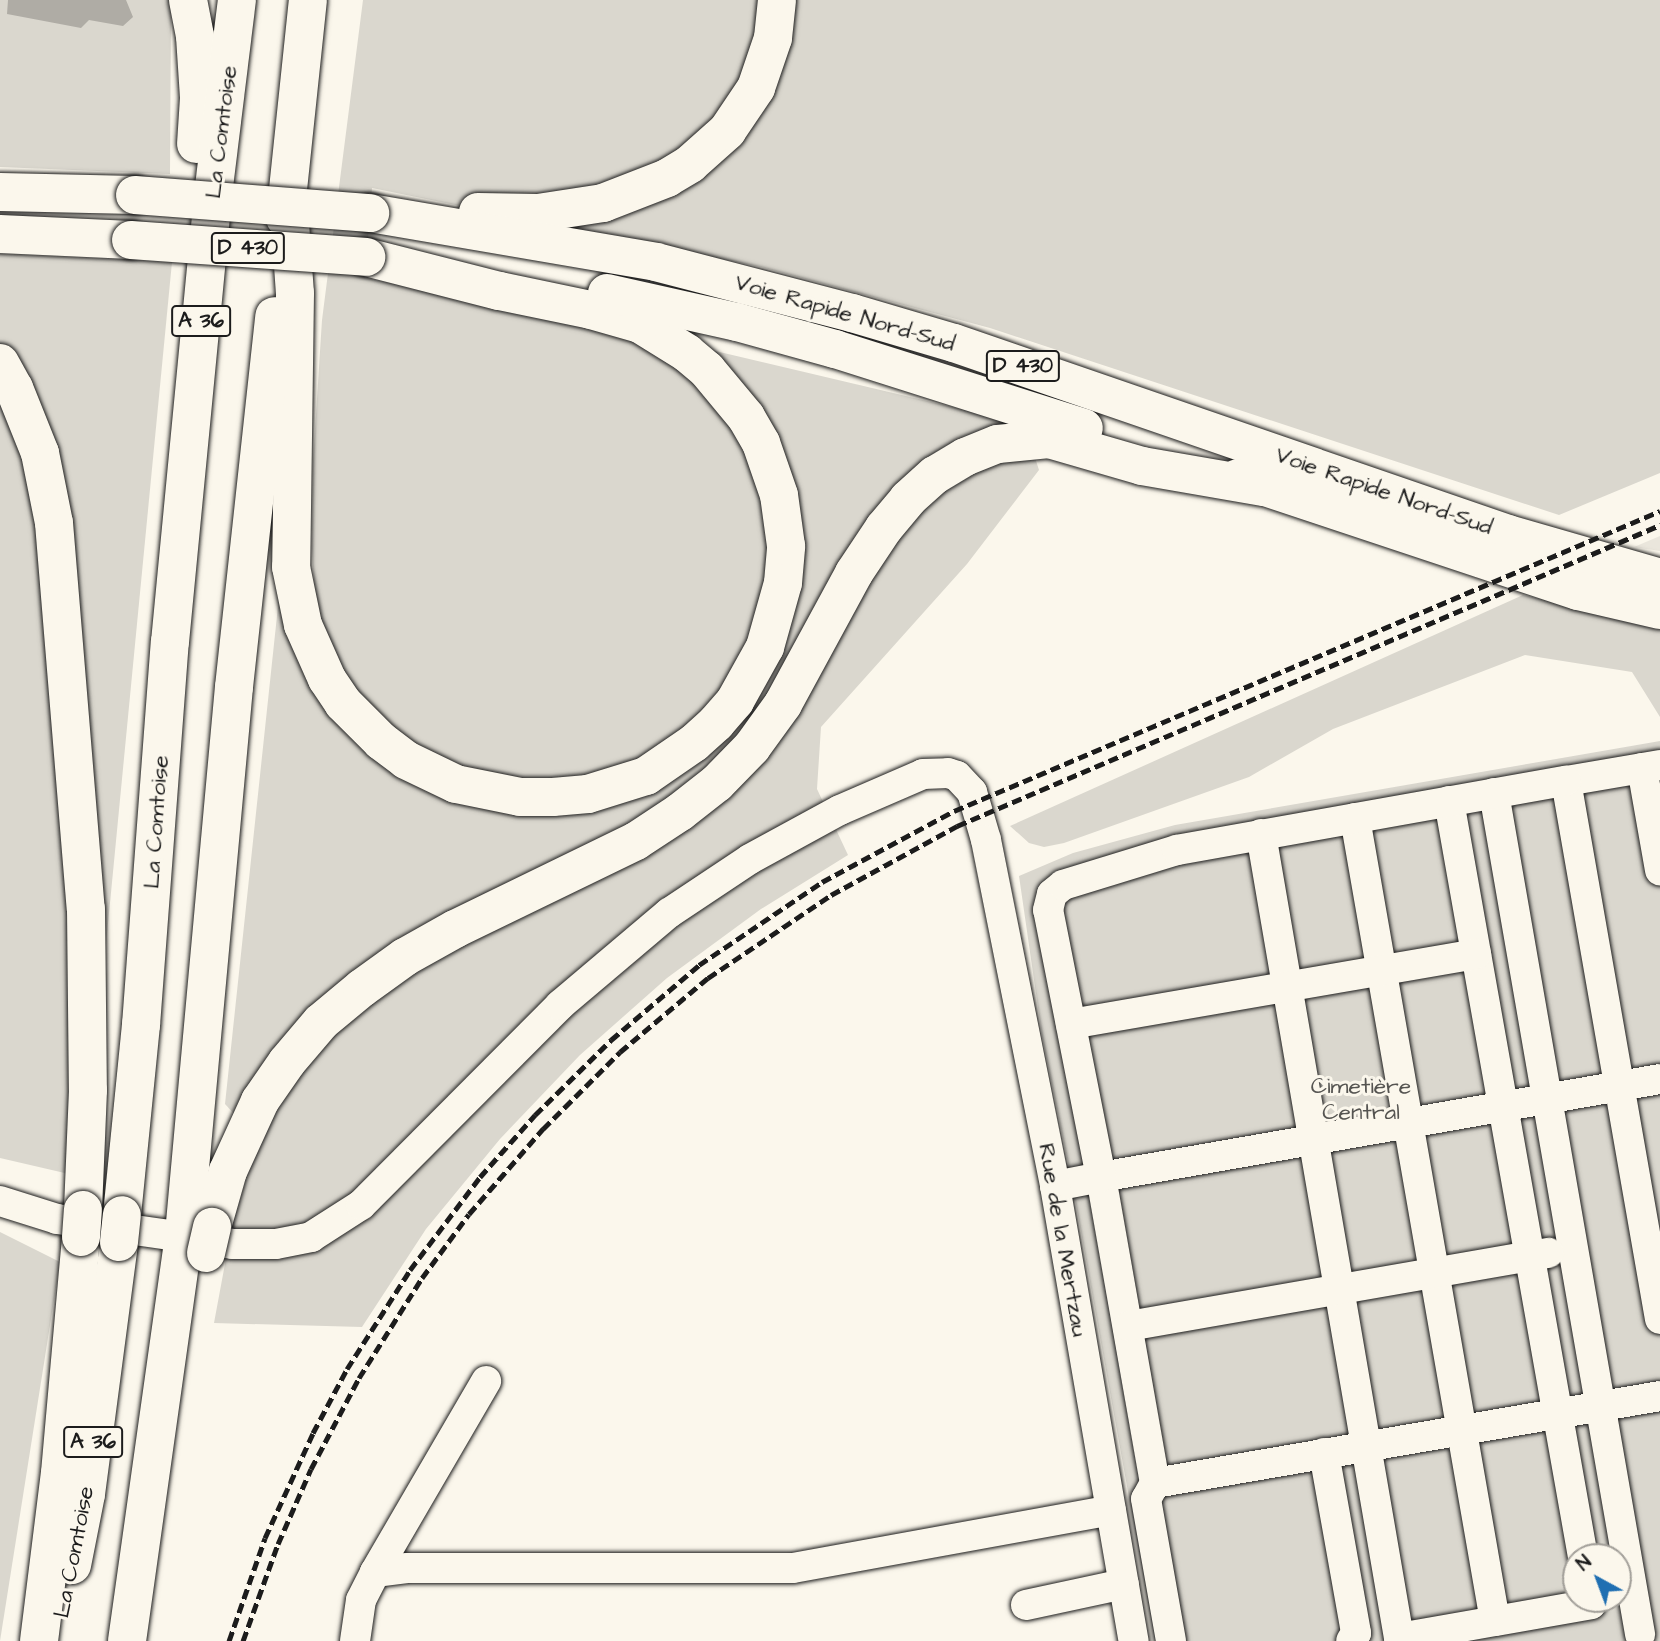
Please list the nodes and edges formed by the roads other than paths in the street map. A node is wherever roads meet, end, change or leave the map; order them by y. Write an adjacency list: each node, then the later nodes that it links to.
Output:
1 (188, 0): 16 (highway)
2 (237, 0): 16 (highway, La Comtoise / A 36)
3 (308, 0): 6 (highway, A 36)
4 (326, 0): 6 (highway)
5 (778, 0): 9 (highway)
6 (298, 117): 8 (highway, A 36)
7 (0, 192): 9 (highway, Voie Rapide Nord-Sud / D 430, bridge)
8 (288, 194): 11 (highway); 37 (highway, A 36)
9 (370, 213): 14 (highway, Voie Rapide Nord-Sud / D 430)
10 (0, 234): 11 (highway, Voie Rapide Nord-Sud / D 430, bridge)
11 (366, 257): 13 (highway, Voie Rapide Nord-Sud / D 430)
12 (0, 363): 60 (highway)
13 (1263, 486): 15 (highway, Voie Rapide Nord-Sud / D 430); 37 (highway)
14 (1660, 578)
15 (1660, 610)
16 (170, 642): 61 (highway, La Comtoise / A 36)
17 (1651, 766): 18 (street); 23 (street)
18 (1566, 781): 19 (street); 29 (street)
19 (1494, 793): 20 (street); 30 (street)
20 (1449, 801): 21 (street); 24 (street)
21 (1355, 818): 22 (street); 25 (street)
22 (1261, 834): 26 (street); 27 (street)
23 (1660, 870)
24 (1476, 954): 25 (street); 31 (street)
25 (1381, 970): 26 (street); 32 (street)
26 (1286, 987): 27 (street); 33 (street)
27 (1071, 1024): 34 (street)
28 (1660, 1079): 29 (street)
29 (1619, 1086): 30 (street); 42 (street)
30 (1546, 1099): 31 (street); 38 (street)
31 (1502, 1106): 32 (street); 39 (street)
32 (1408, 1123): 33 (street); 40 (street)
33 (1312, 1140): 34 (street); 41 (street)
34 (1101, 1177): 35 (street); 43 (street)
35 (1055, 1186): 36 (street, Rue de la Mertzau); 52 (street, Rue de la Mertzau)
36 (0, 1201)
37 (196, 1238): 62 (highway, A 36)
38 (1573, 1249): 39 (street); 46 (street)
39 (1530, 1257): 40 (street); 47 (street)
40 (1435, 1274): 41 (street); 48 (street)
41 (1338, 1291): 43 (street); 49 (street)
42 (1660, 1319)
43 (1129, 1326): 51 (street)
44 (486, 1381): 54 (street)
45 (1660, 1395): 46 (street)
46 (1601, 1406): 47 (street); 59 (street)
47 (1557, 1413): 48 (street); 53 (street)
48 (1462, 1429): 49 (street); 58 (street)
49 (1365, 1446): 50 (street); 58 (street)
50 (1324, 1453): 51 (street); 66 (street)
51 (1155, 1483): 65 (street)
52 (1111, 1510): 54 (street); 55 (street, Rue de la Mertzau)
53 (1580, 1543)
54 (375, 1572): 63 (street)
55 (1124, 1584): 56 (street); 64 (street, Rue de la Mertzau)
56 (1026, 1605)
57 (1562, 1609): 58 (street)
58 (1495, 1621)
59 (1647, 1635)
60 (39, 1641)
61 (56, 1641)
62 (127, 1641)
63 (355, 1641)
64 (1134, 1641)
65 (1171, 1641)
66 (1351, 1641)

